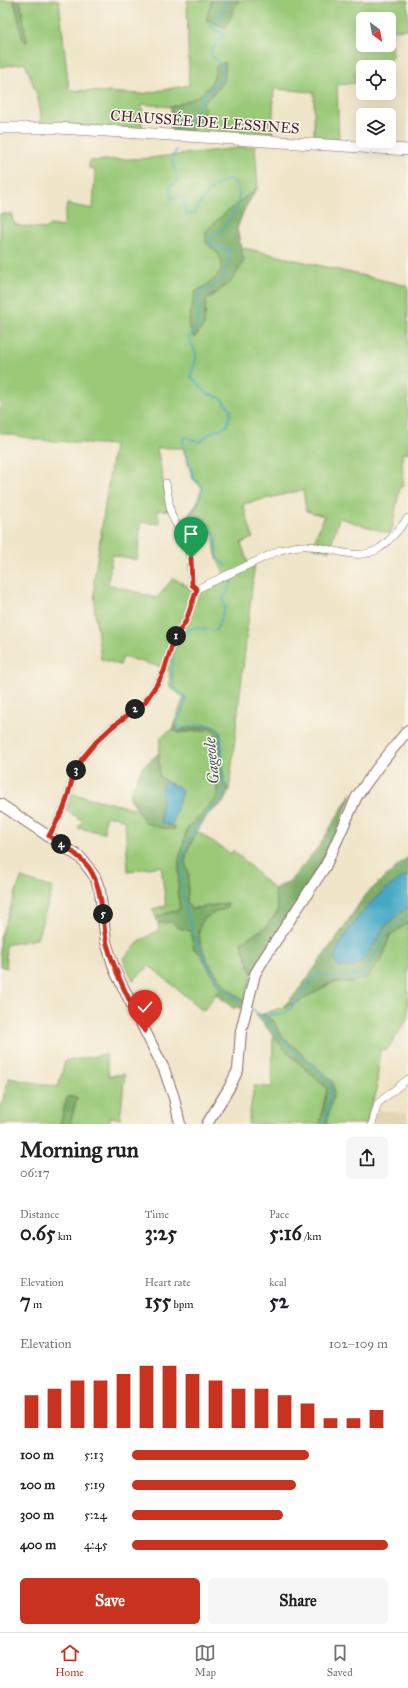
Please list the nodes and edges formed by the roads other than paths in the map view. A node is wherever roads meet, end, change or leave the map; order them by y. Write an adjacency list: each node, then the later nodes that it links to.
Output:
1 (0, 128): 2 (main road, CHAUSSÉE DE LESSINES)
2 (408, 150)
3 (166, 483): 5 (street)
4 (408, 518): 5 (street)
5 (197, 589): 8 (street)
6 (408, 730): 11 (street)
7 (0, 804): 8 (street)
8 (49, 836): 10 (street)
9 (408, 1079): 12 (street)
10 (180, 1124)
11 (206, 1124)
12 (372, 1124)

